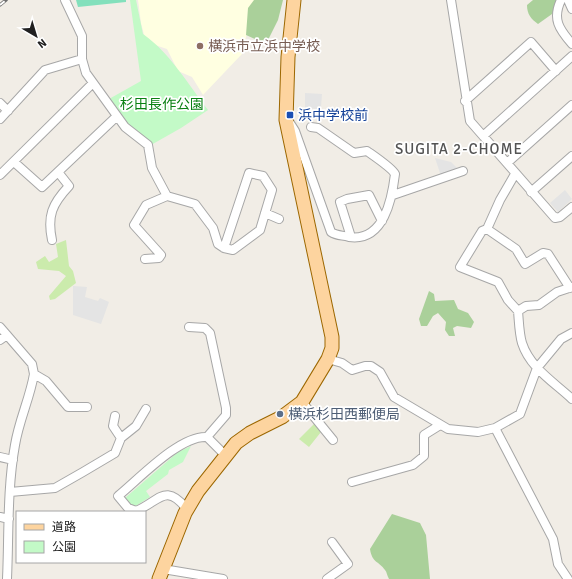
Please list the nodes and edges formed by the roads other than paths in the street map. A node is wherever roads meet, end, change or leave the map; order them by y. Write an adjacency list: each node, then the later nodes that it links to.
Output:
1 (65, 0): 9 (street)
2 (294, 0): 18 (main road)
3 (451, 0): 12 (street)
4 (561, 0): 7 (street)
5 (568, 0): 6 (street)
6 (572, 9)
7 (572, 44)
8 (572, 56): 10 (street)
9 (82, 59): 11 (street); 15 (street)
10 (556, 71): 12 (street); 20 (street)
11 (93, 83): 16 (street); 22 (street)
12 (465, 101): 20 (street)
13 (0, 103): 15 (street)
14 (572, 105): 23 (street)
15 (8, 111): 17 (street)
16 (116, 117): 25 (street); 30 (street)
17 (0, 119)
18 (286, 120): 36 (street); 47 (main road)
19 (311, 127): 29 (street)
20 (483, 136): 23 (street)
21 (572, 156): 28 (street)
22 (14, 162): 25 (street); 27 (street)
23 (507, 163): 26 (street)
24 (463, 171): 29 (street)
25 (58, 172): 37 (street)
26 (516, 174): 28 (street); 35 (street)
27 (0, 175)
28 (531, 192): 31 (street)
29 (393, 195): 34 (street)
30 (167, 196): 38 (street); 39 (street)
31 (572, 207)
32 (265, 213): 33 (street); 38 (street); 38 (street)
33 (280, 219)
34 (382, 221): 36 (street); 36 (street)
35 (487, 230): 40 (street); 41 (street)
36 (351, 237)
37 (52, 240)
38 (224, 248)
39 (145, 260)
40 (571, 288): 41 (street)
41 (518, 311): 48 (street)
42 (0, 327): 45 (street)
43 (189, 327): 57 (street)
44 (572, 334): 48 (street)
45 (7, 335): 46 (street); 49 (street)
46 (0, 340)
47 (328, 359): 51 (main road); 55 (street)
48 (537, 368): 50 (street); 56 (street)
49 (34, 374): 52 (street); 62 (street)
50 (572, 398)
51 (302, 402): 59 (street); 60 (main road)
52 (87, 407)
53 (146, 409): 58 (street)
54 (115, 416): 58 (street)
55 (440, 425): 56 (street); 63 (street)
56 (495, 428): 73 (street)
57 (207, 437): 60 (street); 65 (street)
58 (121, 438): 64 (street)
59 (333, 440)
60 (225, 455): 65 (main road)
61 (0, 457): 62 (street)
62 (13, 460): 64 (street)
63 (352, 482)
64 (10, 492): 67 (street)
65 (187, 509): 69 (main road)
66 (0, 517): 67 (street)
67 (8, 519): 70 (street)
68 (332, 542): 72 (street)
69 (161, 574): 71 (street)
70 (7, 579)
71 (223, 579)
72 (328, 579)
73 (568, 579)

